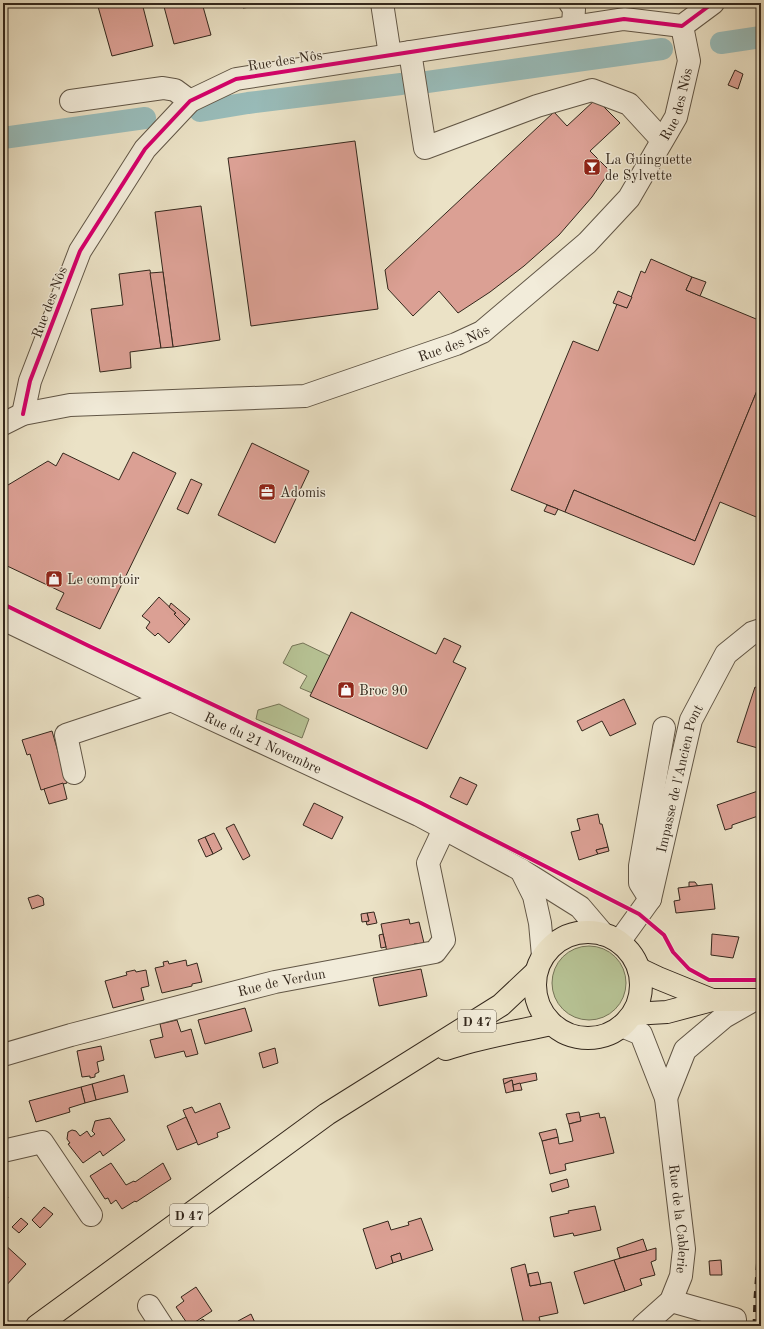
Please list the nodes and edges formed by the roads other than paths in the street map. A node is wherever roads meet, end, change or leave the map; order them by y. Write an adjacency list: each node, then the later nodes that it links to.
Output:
1 (382, 3): 6 (street)
2 (570, 3): 4 (street)
3 (713, 3): 5 (street)
4 (573, 26): 5 (street, Rue des Nôs); 6 (street, Rue des Nôs)
5 (682, 26): 9 (street, Rue des Nôs)
6 (400, 54): 8 (street, Rue des Nôs); 9 (street)
7 (71, 101): 8 (street)
8 (190, 101): 10 (street, Rue des Nôs)
9 (662, 140): 10 (street, Rue des Nôs)
10 (23, 414): 11 (street, Rue des Nôs)
11 (3, 424)
12 (3, 619): 14 (street, Rue du 21 Novembre)
13 (761, 630): 19 (street, Impasse de l'Ancien Pont)
14 (171, 700): 16 (street); 17 (street, Rue du 21 Novembre)
15 (664, 728): 19 (street)
16 (74, 773)
17 (444, 829): 18 (street, Rue du 21 Novembre); 27 (street, Rue de Verdun)
18 (521, 870): 20 (street, Rue du 21 Novembre); 21 (street)
19 (650, 899): 20 (street, Impasse de l'Ancien Pont)
20 (611, 938): 21 (main road); 22 (main road)
21 (539, 965): 26 (main road); 28 (main road, D 47)
22 (639, 969): 23 (main road); 25 (main road)
23 (712, 1000): 24 (main road); 25 (main road)
24 (757, 1001): 29 (street, Rue de la Cablerie)
25 (627, 1020): 26 (main road); 29 (street, Rue de la Cablerie)
26 (551, 1024): 28 (main road, D 47)
27 (3, 1055)
28 (413, 1061): 34 (main road, D 47)
29 (666, 1098): 32 (street, Rue de la Cablerie)
30 (3, 1151): 31 (street)
31 (91, 1215)
32 (671, 1301): 36 (street, Rue de la Cablerie); 37 (street)
33 (149, 1306): 35 (street)
34 (44, 1321)
35 (162, 1326)
36 (643, 1326)
37 (735, 1326)

